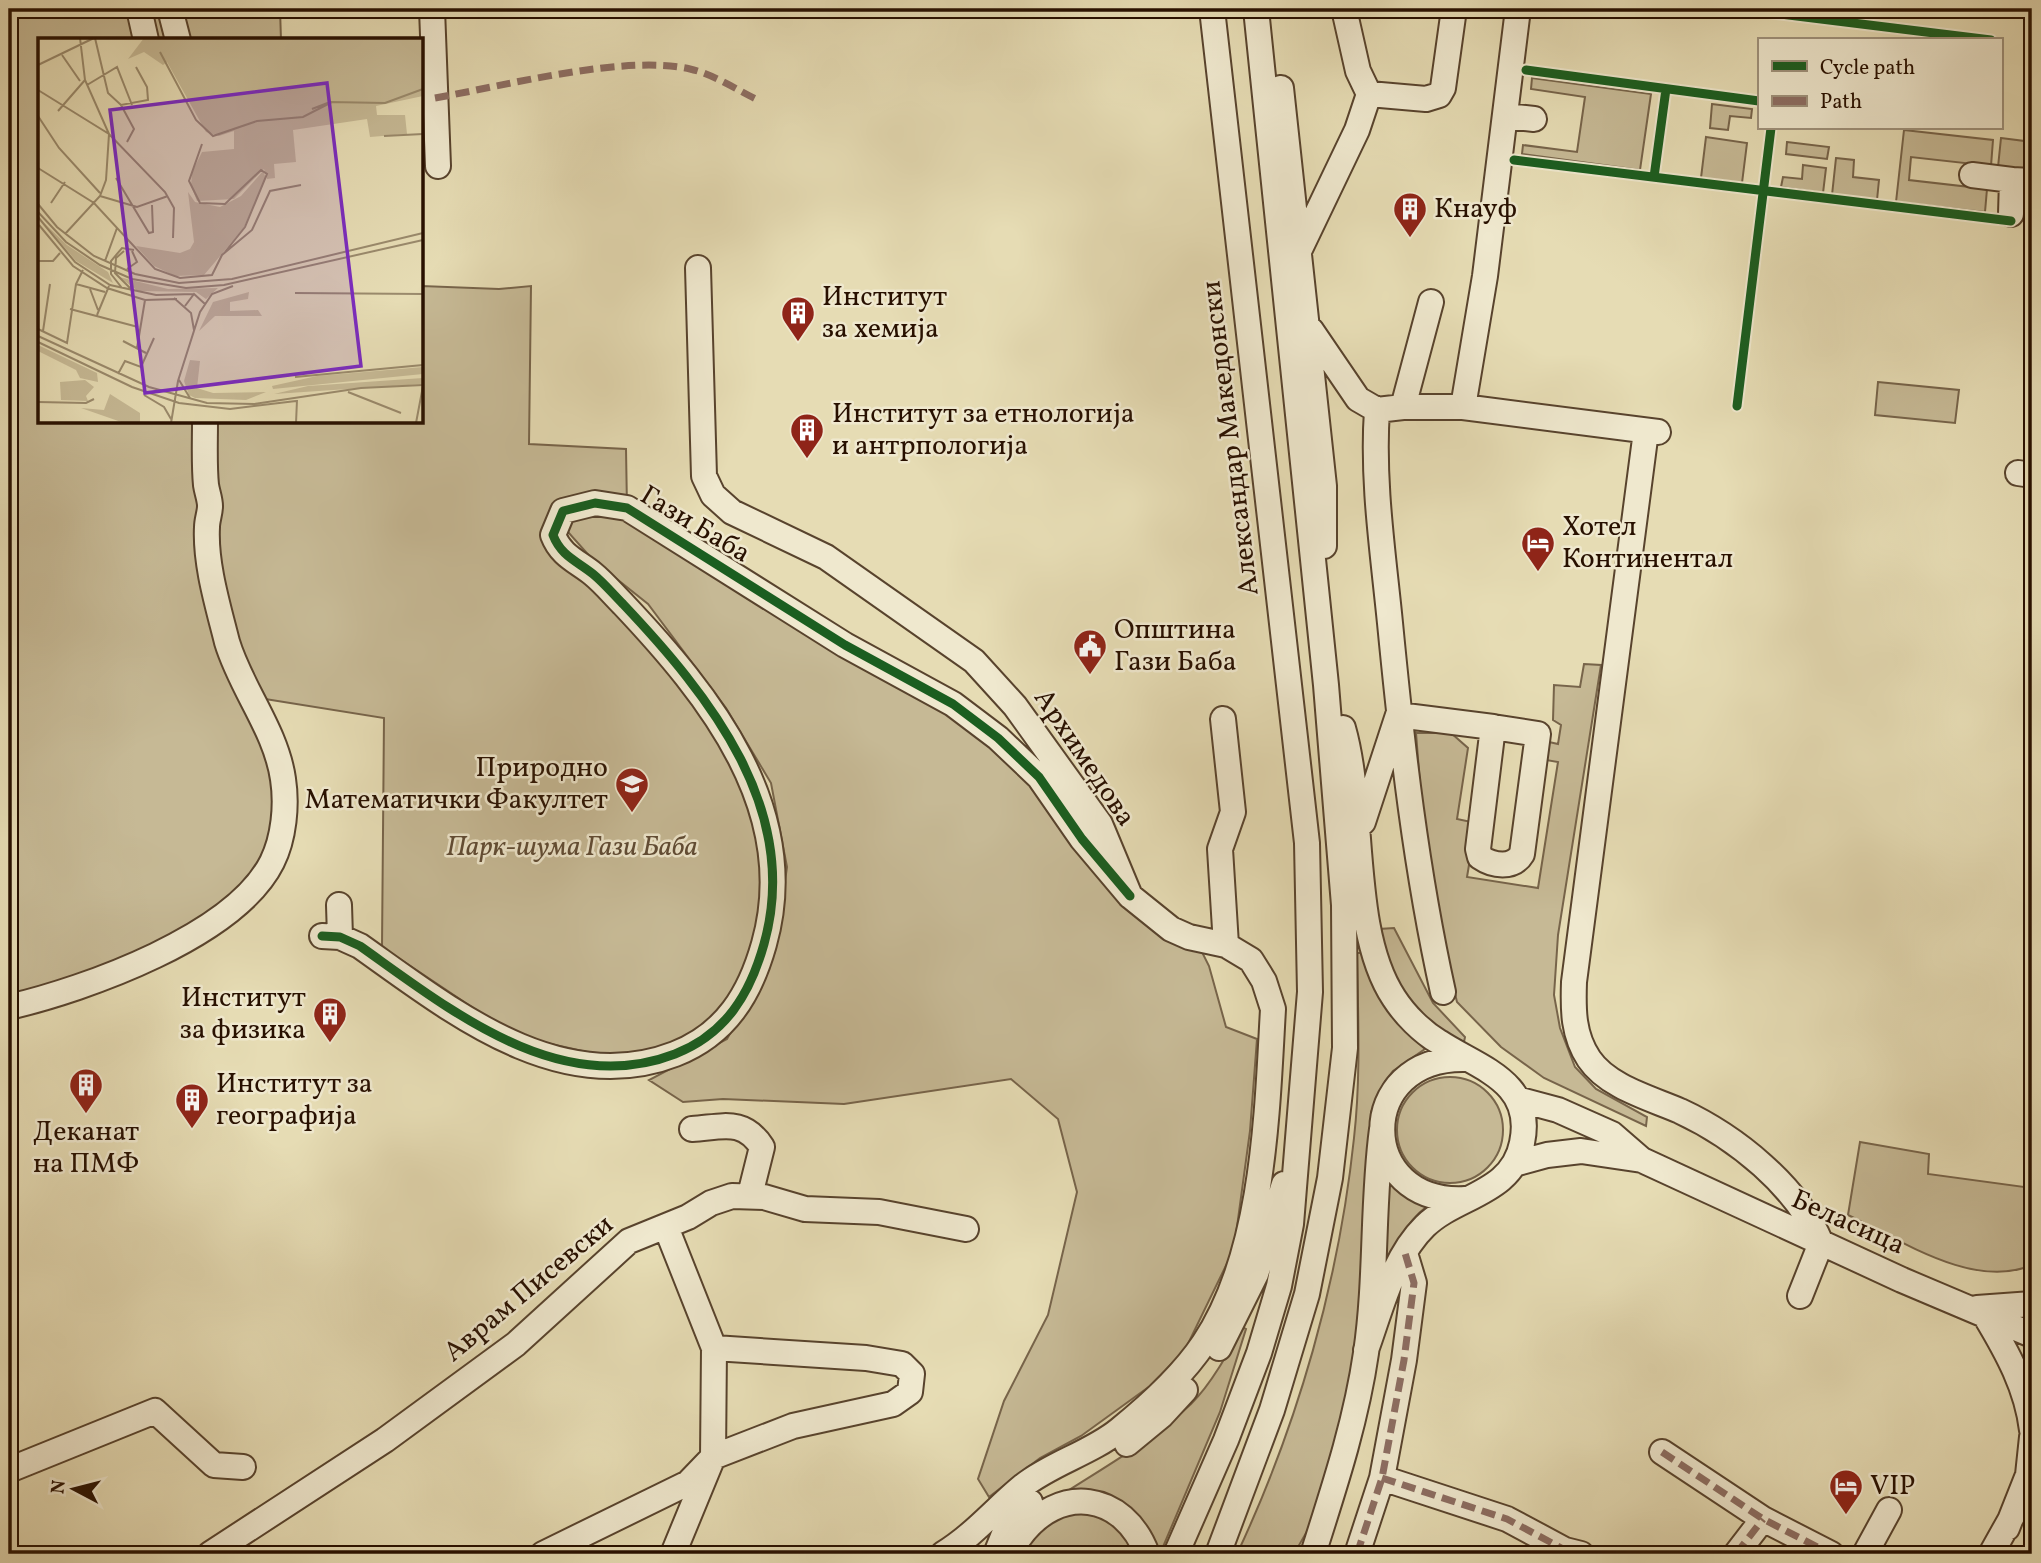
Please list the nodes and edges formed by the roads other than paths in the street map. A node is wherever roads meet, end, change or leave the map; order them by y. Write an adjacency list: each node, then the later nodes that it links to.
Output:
1 (139, 9): 10 (street)
2 (170, 9): 11 (street)
3 (432, 9): 15 (street)
4 (1212, 9): 42 (street, Александар Македонски)
5 (1256, 9): 27 (street)
6 (1270, 9): 19 (street)
7 (1344, 9): 12 (street)
8 (1454, 9): 12 (street)
9 (1518, 9): 13 (street)
10 (146, 38)
11 (177, 38)
12 (1369, 94): 19 (street)
13 (1506, 116): 14 (street); 24 (street)
14 (1534, 119)
15 (439, 166)
16 (1972, 176): 17 (street)
17 (2022, 181): 18 (street)
18 (2011, 214)
19 (1299, 250): 22 (street)
20 (698, 268): 33 (street, Архимедова)
21 (1431, 302): 23 (street)
22 (1306, 321): 25 (street); 27 (street)
23 (1404, 407): 24 (street); 25 (street)
24 (1463, 407): 49 (street)
25 (1377, 410): 29 (street)
26 (205, 424): 37 (street)
27 (1317, 595): 28 (street)
28 (1326, 685): 32 (street); 78 (street)
29 (1398, 715): 31 (street); 32 (street); 36 (street)
30 (1223, 719): 35 (street)
31 (1493, 727): 31 (street)
32 (1360, 833): 38 (street)
33 (1130, 895): 34 (street, Гази Баба); 35 (street, Архимедова)
34 (339, 905)
35 (1226, 945): 73 (street, Архимедова)
36 (1443, 992)
37 (9, 1007)
38 (1467, 1059): 39 (street); 41 (street)
39 (1517, 1099): 43 (street, Беласица); 44 (street)
40 (692, 1129): 45 (street)
41 (1382, 1129): 46 (street); 56 (street)
42 (1296, 1136): 74 (street); 77 (street, Александар Македонски)
43 (1642, 1160): 44 (street, Беласица); 49 (street, Беласица)
44 (1514, 1164): 46 (street)
45 (750, 1195): 47 (street, Аврам Писевски); 48 (street, Аврам Писевски)
46 (1465, 1199): 50 (street)
47 (666, 1227): 55 (street); 70 (street, Аврам Писевски)
48 (967, 1228)
49 (1821, 1243): 51 (street); 53 (street, Беласица)
50 (1405, 1253): 56 (street); 63 (street)
51 (1800, 1296)
52 (2032, 1304): 53 (street)
53 (1976, 1312): 54 (street, Беласица); 57 (street)
54 (2032, 1335)
55 (714, 1348): 60 (street); 60 (street)
56 (1366, 1350): 66 (street)
57 (2032, 1430)
58 (2032, 1437): 68 (street)
59 (1662, 1452): 67 (street)
60 (713, 1457): 71 (street); 72 (street)
61 (243, 1467): 62 (street)
62 (9, 1469)
63 (1382, 1478): 69 (street); 81 (street)
64 (2032, 1478): 68 (street)
65 (1889, 1510): 84 (street)
66 (1325, 1517): 79 (street); 80 (street)
67 (1763, 1519): 82 (street); 83 (street)
68 (2007, 1528): 85 (street)
69 (1570, 1553)
70 (210, 1554)
71 (543, 1554)
72 (673, 1554)
73 (943, 1554)
74 (996, 1554)
75 (1012, 1554): 76 (street)
76 (1147, 1554)
77 (1177, 1554)
78 (1218, 1554)
79 (1304, 1554)
80 (1313, 1554)
81 (1357, 1554)
82 (1736, 1554)
83 (1831, 1554)
84 (1865, 1554)
85 (1992, 1554)

